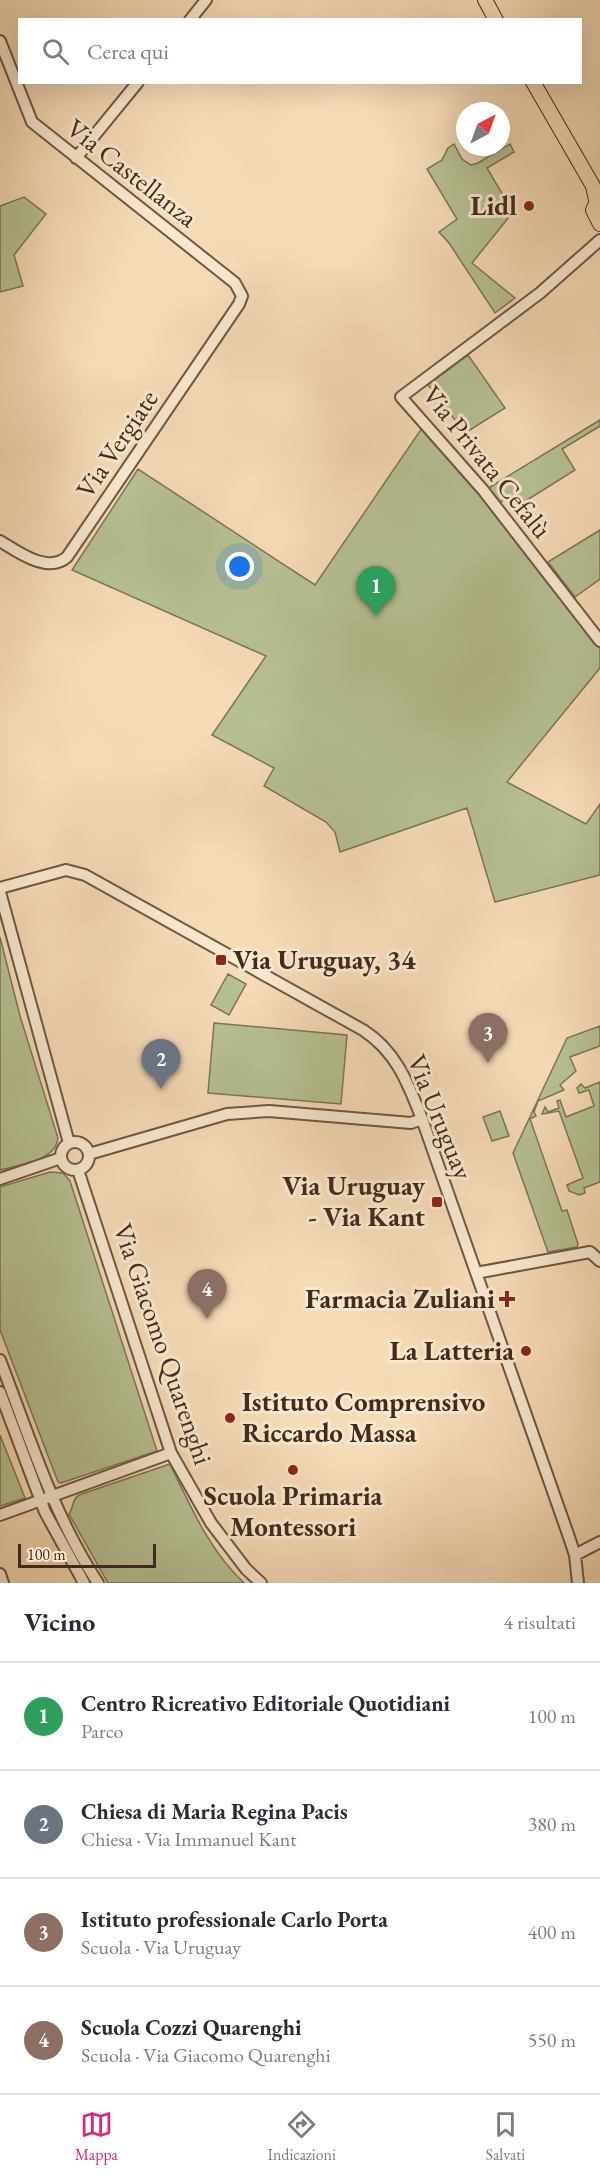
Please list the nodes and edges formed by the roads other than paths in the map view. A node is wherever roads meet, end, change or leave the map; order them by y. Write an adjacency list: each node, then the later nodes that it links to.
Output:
1 (206, 0): 4 (street)
2 (485, 0): 5 (main road)
3 (494, 0): 6 (main road)
4 (192, 18)
5 (495, 18)
6 (504, 18)
7 (0, 41): 11 (street, Via Castellanza)
8 (136, 84): 11 (street)
9 (534, 84): 13 (main road)
10 (542, 84): 12 (main road)
11 (76, 158): 16 (street, Via Castellanza)
12 (600, 183)
13 (598, 198): 14 (main road)
14 (600, 224)
15 (600, 240): 18 (street, Via Privata Cefalù)
16 (242, 293): 17 (street, Via Vergiate)
17 (0, 541)
18 (600, 641)
19 (0, 888): 21 (street, Via Uruguay)
20 (0, 892): 22 (street)
21 (422, 1119): 23 (street); 28 (street, Via Uruguay)
22 (69, 1143): 23 (street); 24 (street)
23 (89, 1154): 25 (street)
24 (61, 1158): 25 (street); 26 (street)
25 (78, 1170): 31 (street, Via Giacomo Quarenghi)
26 (0, 1179)
27 (600, 1261): 28 (street)
28 (476, 1273): 36 (street, Via Uruguay)
29 (0, 1359): 32 (street)
30 (0, 1392): 33 (street)
31 (171, 1453): 32 (street); 41 (street, Via Giacomo Quarenghi)
32 (52, 1497): 33 (street); 40 (street)
33 (41, 1501): 34 (street); 39 (street)
34 (0, 1515)
35 (600, 1542): 36 (street)
36 (575, 1555): 42 (street, Via Uruguay)
37 (0, 1574): 38 (street)
38 (3, 1583)
39 (84, 1583)
40 (98, 1583)
41 (261, 1583)
42 (578, 1583)

